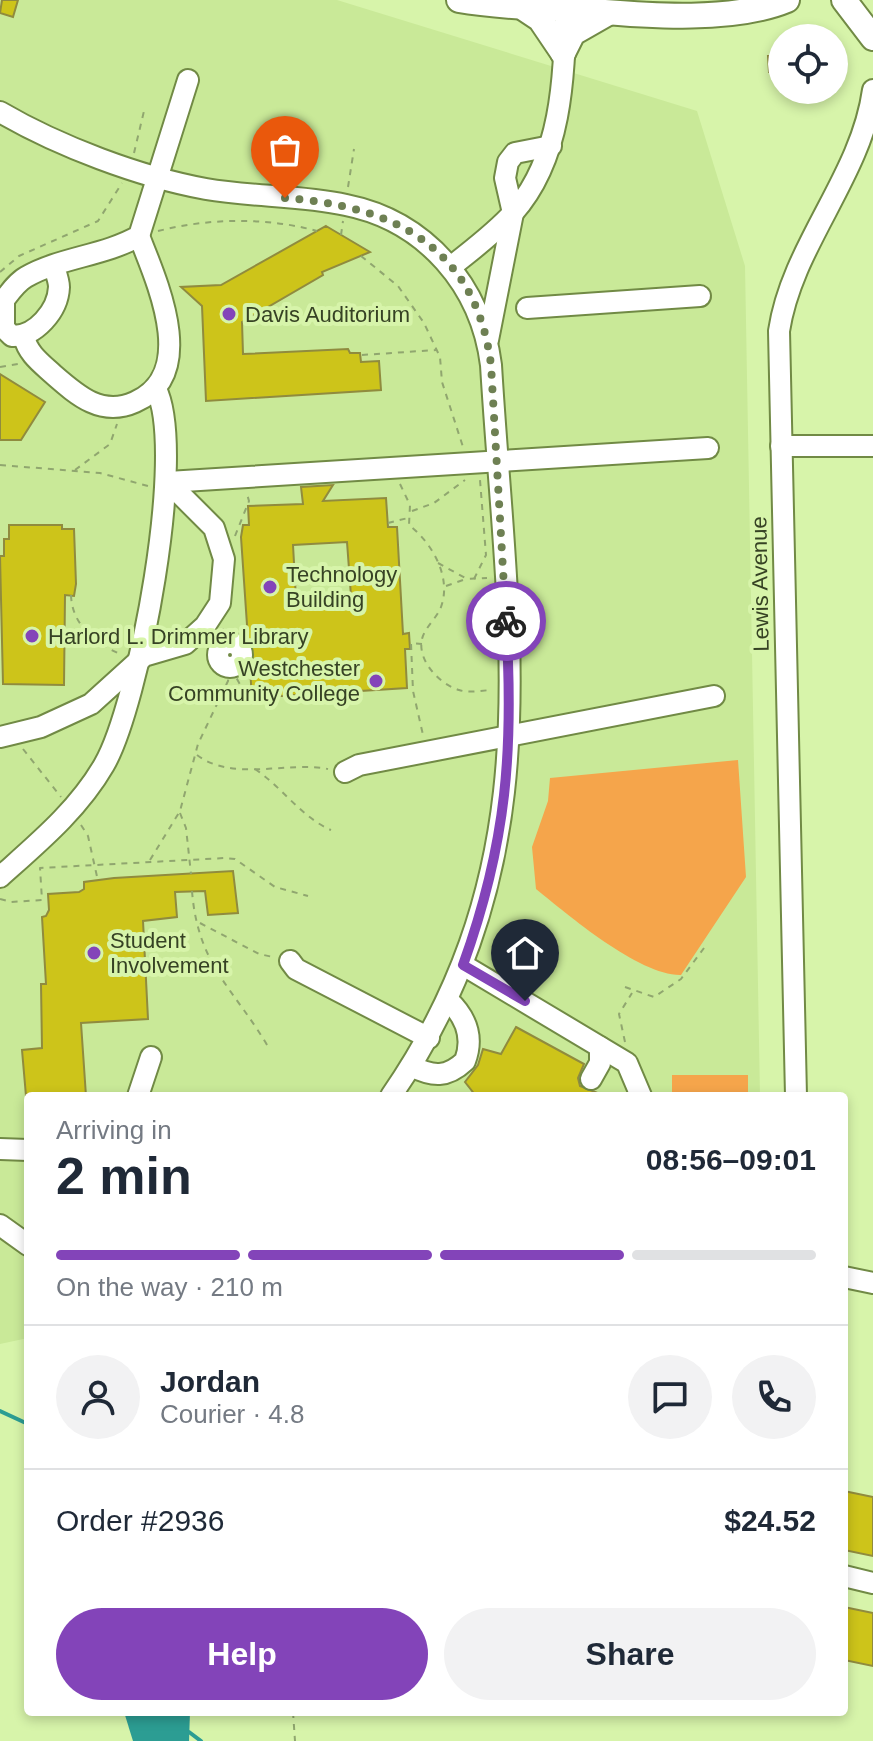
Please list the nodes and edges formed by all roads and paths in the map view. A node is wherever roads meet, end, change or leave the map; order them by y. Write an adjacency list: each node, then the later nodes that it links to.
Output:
1 (459, 0): 7 (main road)
2 (786, 0): 3 (main road); 8 (main road)
3 (805, 0)
4 (844, 0): 5 (main road); 9 (main road)
5 (873, 2)
6 (566, 5): 7 (main road); 8 (main road); 10 (street)
7 (525, 9): 10 (main road)
8 (608, 13): 10 (main road)
9 (873, 38)
10 (563, 53): 15 (street)
11 (188, 80): 19 (street)
12 (873, 90): 40 (street, Lewis Avenue)
13 (144, 111): 17 (path)
14 (0, 112): 19 (street)
15 (551, 146): 22 (street); 22 (street)
16 (354, 149): 20 (path)
17 (132, 160)
18 (127, 175): 29 (path)
19 (158, 177): 24 (street); 27 (street)
20 (347, 197)
21 (344, 212): 25 (path)
22 (513, 213): 27 (street); 33 (street)
23 (317, 231): 24 (path)
24 (146, 233): 28 (street); 38 (street)
25 (341, 235)
26 (361, 256): 34 (path)
27 (452, 266): 33 (street)
28 (54, 267): 32 (street); 32 (street)
29 (0, 272)
30 (700, 296): 31 (street)
31 (527, 308)
32 (24, 337): 38 (street)
33 (488, 340): 43 (street)
34 (437, 350): 35 (path); 46 (path)
35 (362, 355)
36 (30, 360): 37 (path)
37 (0, 367)
38 (156, 389): 49 (street)
39 (118, 421): 47 (path)
40 (781, 446): 41 (street); 104 (street, Lewis Avenue)
41 (873, 446)
42 (708, 448): 43 (street)
43 (497, 460): 46 (street); 70 (street)
44 (0, 465): 47 (path)
45 (392, 467): 46 (street); 48 (street); 50 (path)
46 (470, 468): 50 (path); 59 (path)
47 (74, 471): 49 (path)
48 (244, 477): 49 (street); 55 (path)
49 (167, 487): 51 (street); 53 (street)
50 (411, 511): 52 (path)
51 (164, 516): 53 (street); 64 (street)
52 (409, 517): 54 (path); 56 (path)
53 (207, 520): 55 (street)
54 (388, 523)
55 (224, 559): 62 (street)
56 (438, 563): 58 (path); 60 (path)
57 (496, 578): 59 (path)
58 (467, 579): 59 (path); 60 (path)
59 (474, 579)
60 (443, 587): 63 (path)
61 (71, 595): 64 (path)
62 (185, 644): 64 (street); 65 (street)
63 (422, 644): 66 (path); 71 (path)
64 (137, 659): 69 (street); 75 (street)
65 (224, 660): 68 (path); 72 (path)
66 (503, 688)
67 (714, 696): 70 (street)
68 (258, 704)
69 (6, 736): 75 (path)
70 (511, 736): 71 (street); 90 (street)
71 (426, 752): 74 (street)
72 (196, 754): 73 (path); 76 (path)
73 (253, 768): 74 (path); 77 (path)
74 (345, 772)
75 (72, 810): 80 (path); 82 (street)
76 (180, 811): 78 (path); 79 (path)
77 (331, 830)
78 (189, 859): 79 (path); 81 (path); 85 (path)
79 (149, 861): 80 (path)
80 (94, 864): 83 (path); 86 (path)
81 (191, 874)
82 (0, 877)
83 (98, 881)
84 (192, 891): 87 (path)
85 (308, 896)
86 (0, 899)
87 (199, 923): 89 (path); 96 (path)
88 (704, 948): 92 (path)
89 (290, 961): 94 (street)
90 (463, 965): 93 (street); 95 (street)
91 (625, 987): 92 (path)
92 (633, 991): 98 (path)
93 (448, 1000): 94 (street); 99 (street)
94 (429, 1038): 99 (street)
95 (600, 1047): 98 (street); 100 (street)
96 (270, 1050)
97 (151, 1057): 101 (street)
98 (627, 1063): 103 (street)
99 (411, 1066): 102 (street)
100 (591, 1079)
101 (139, 1092)
102 (394, 1092)
103 (639, 1092)
104 (796, 1092)
105 (0, 1149): 106 (street)
106 (24, 1150)
107 (0, 1225): 108 (street)
108 (24, 1242)
109 (848, 1278): 110 (street)
110 (873, 1283)
111 (848, 1577): 112 (street)
112 (873, 1583)
113 (293, 1716): 114 (path)
114 (295, 1741)

